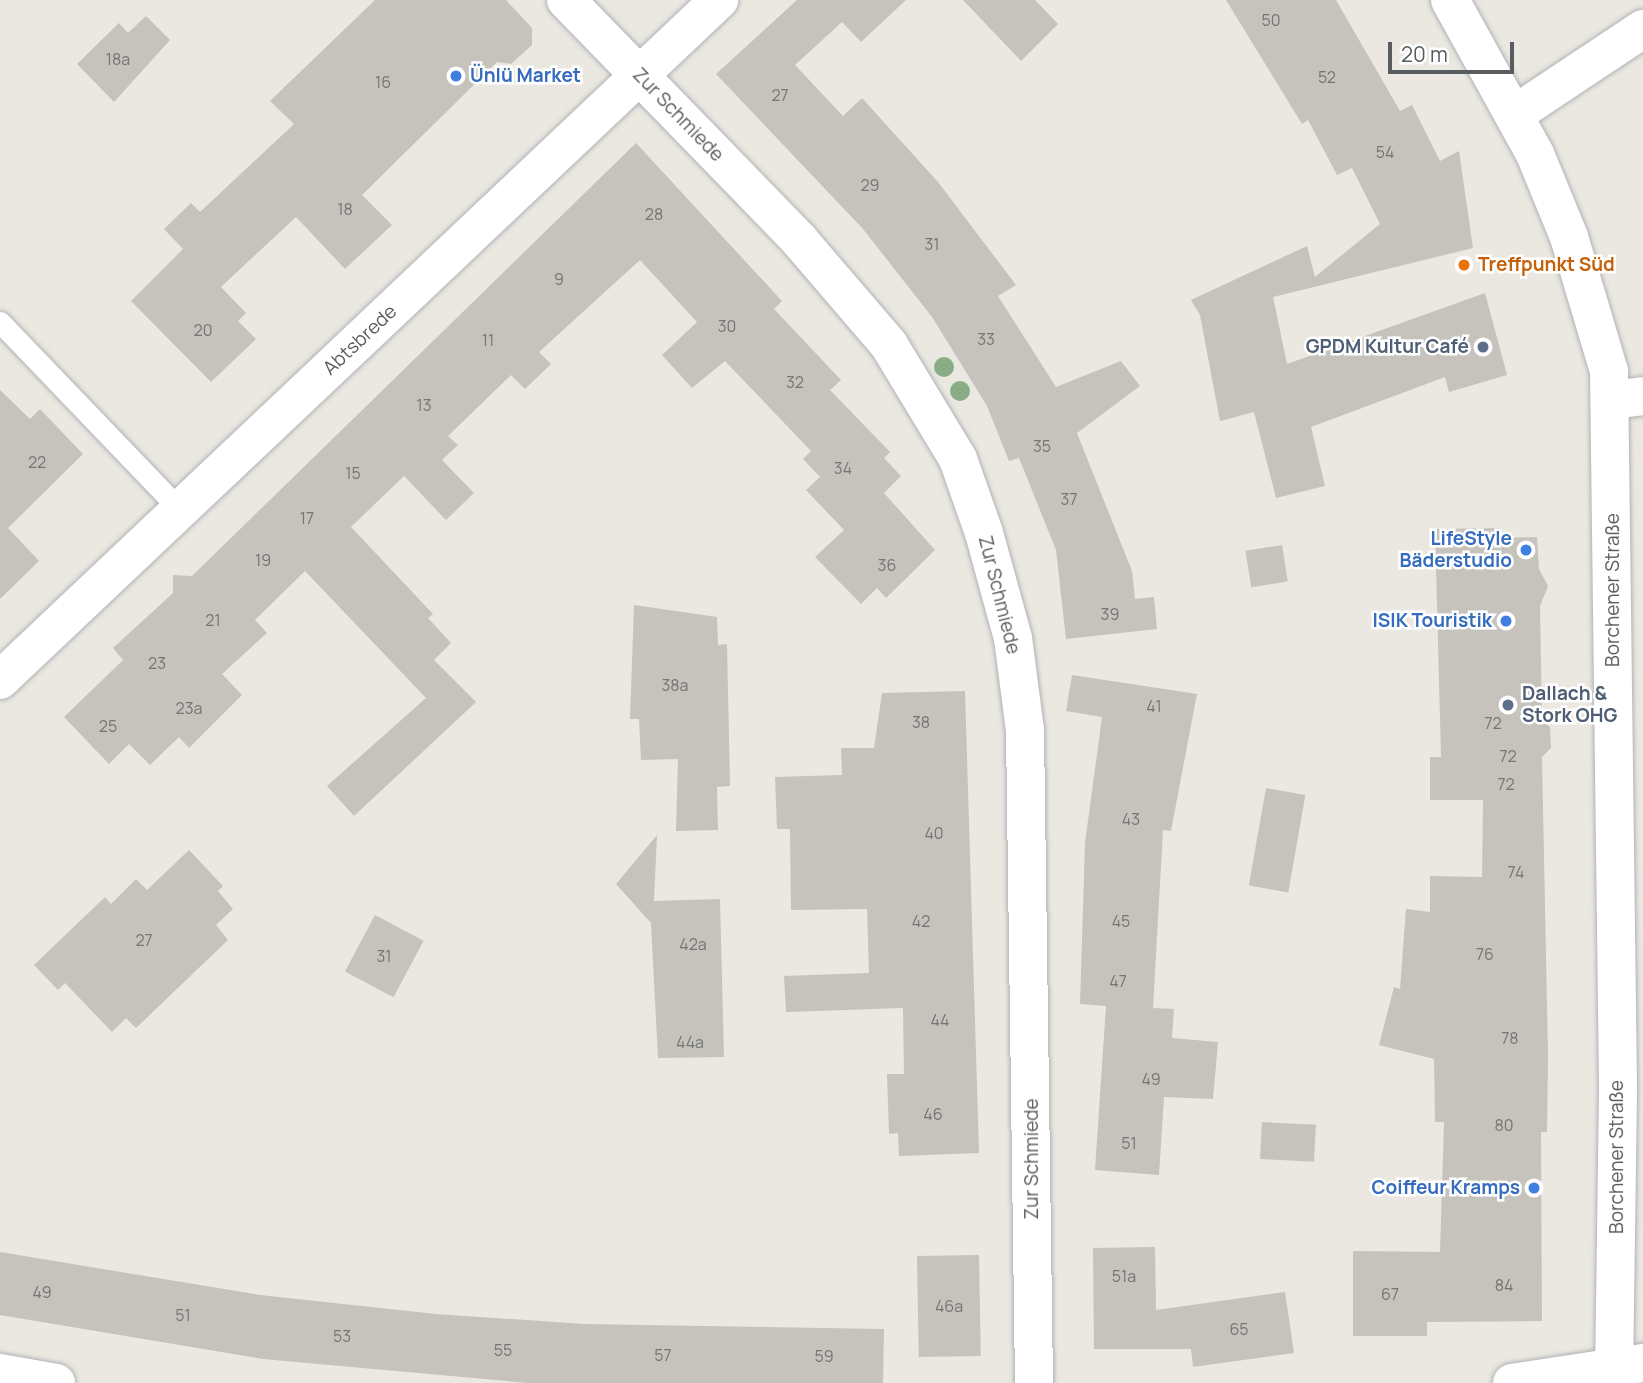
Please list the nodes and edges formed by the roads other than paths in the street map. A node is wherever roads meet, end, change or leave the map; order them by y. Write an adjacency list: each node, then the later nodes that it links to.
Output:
1 (566, 0): 5 (street, Zur Schmiede)
2 (719, 0): 5 (street, Abtsbrede)
3 (1450, 0): 6 (street, Borchener Straße)
4 (1643, 29): 6 (street)
5 (639, 75): 9 (street, Abtsbrede); 14 (street, Zur Schmiede)
6 (1515, 114): 8 (street, Borchener Straße)
7 (0, 322): 9 (lane)
8 (1627, 398): 11 (street, Borchener Straße)
9 (180, 510): 10 (street, Abtsbrede)
10 (0, 680)
11 (1624, 1371): 15 (street)
12 (0, 1373): 13 (street)
13 (55, 1383)
14 (1034, 1383)
15 (1512, 1383)

